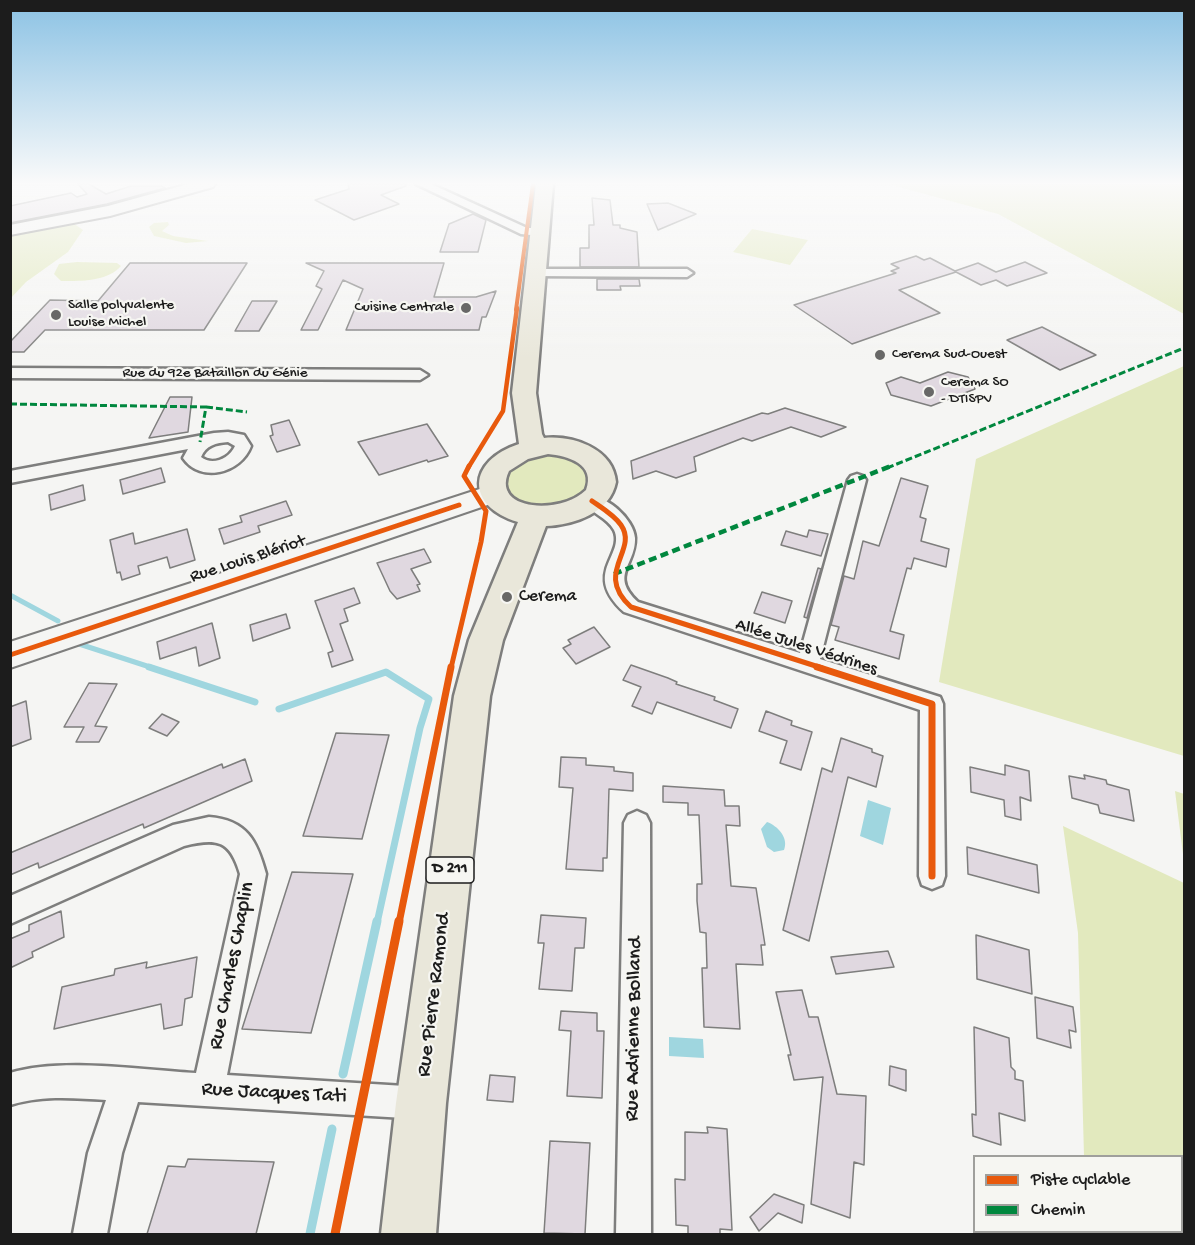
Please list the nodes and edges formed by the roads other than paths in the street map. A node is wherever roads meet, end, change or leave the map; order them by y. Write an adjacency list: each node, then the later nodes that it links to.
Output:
1 (540, 242): 2 (main road)
2 (537, 273): 3 (street); 7 (main road)
3 (687, 273)
4 (10, 373): 5 (street, Rue du 92e Bataillon du Génie)
5 (420, 375)
6 (214, 438): 8 (street)
7 (533, 447): 10 (main road); 11 (main road)
8 (10, 477)
9 (857, 480): 14 (street, Allée Jules Védrines)
10 (495, 493): 12 (main road); 13 (street, Rue Louis Blériot)
11 (592, 501): 12 (main road); 14 (street, Allée Jules Védrines)
12 (535, 516): 21 (main road, Rue Pierre Ramond / D 211)
13 (10, 655)
14 (808, 665): 16 (street, Allée Jules Védrines)
15 (637, 823): 24 (street, Rue Adrienne Bolland)
16 (932, 876)
17 (10, 910): 20 (street, Rue Charles Chaplin)
18 (127, 1086): 19 (street, Rue Jacques Tati); 20 (street, Rue Jacques Tati); 22 (street)
19 (10, 1089)
20 (208, 1091): 21 (street, Rue Jacques Tati)
21 (421, 1103): 23 (main road, Rue Pierre Ramond / D 211)
22 (90, 1234)
23 (408, 1234)
24 (633, 1234)

